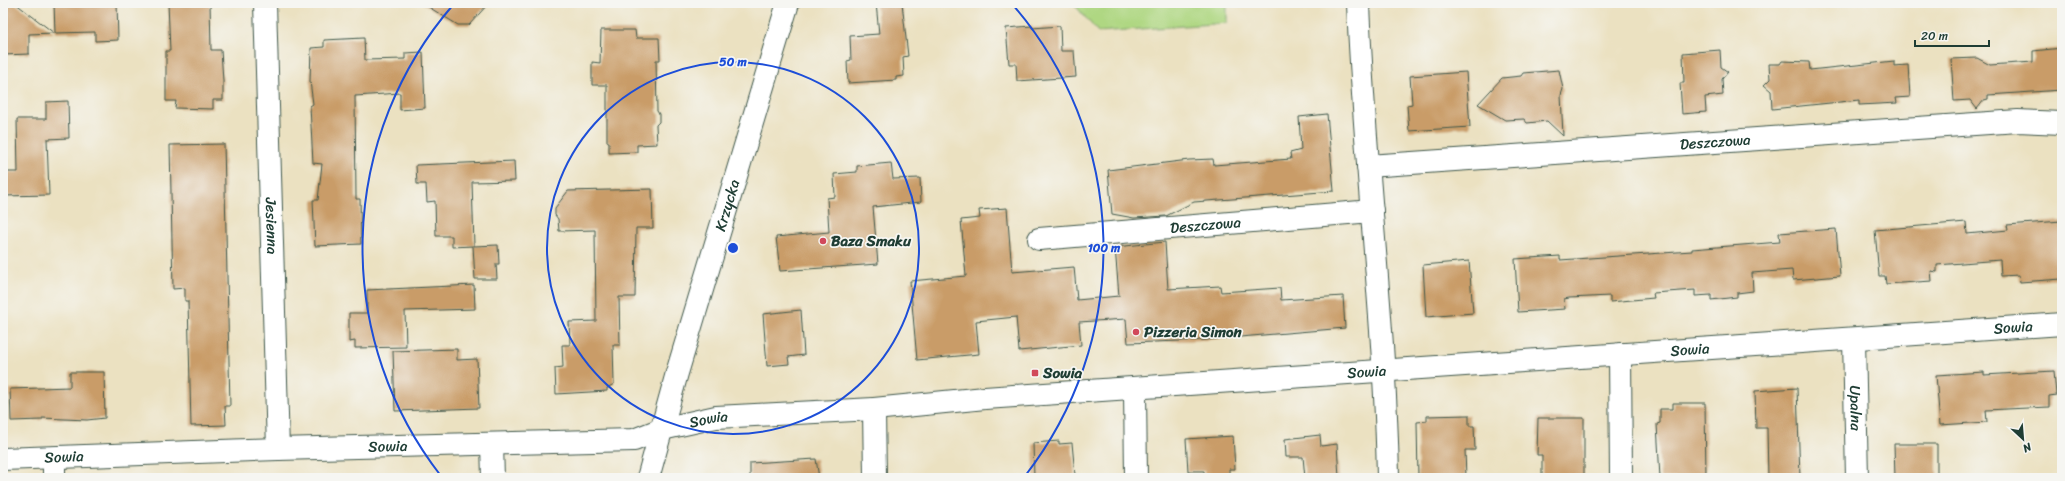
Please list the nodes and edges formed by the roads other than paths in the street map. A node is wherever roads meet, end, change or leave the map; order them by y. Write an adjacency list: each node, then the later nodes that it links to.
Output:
1 (265, 3): 16 (street, Jesienna)
2 (788, 3): 14 (street, Krzycka)
3 (1358, 3): 5 (street)
4 (2062, 123): 5 (street, Deszczowa)
5 (1368, 166): 6 (street)
6 (1372, 211): 7 (street, Deszczowa); 11 (street)
7 (1039, 239)
8 (2062, 324): 9 (street, Sowia)
9 (1854, 338): 10 (street, Sowia); 25 (street, Upalna)
10 (1620, 354): 11 (street, Sowia); 24 (street)
11 (1385, 371): 12 (street, Sowia); 23 (street)
12 (1135, 389): 13 (street, Sowia); 22 (street)
13 (874, 409): 14 (street, Sowia); 21 (street)
14 (662, 429): 15 (street, Sowia); 20 (street, Krzycka)
15 (492, 444): 16 (street, Sowia); 19 (street)
16 (278, 449): 18 (street, Sowia)
17 (3, 460): 18 (street, Sowia)
18 (54, 468)
19 (493, 478)
20 (648, 478)
21 (875, 478)
22 (1136, 478)
23 (1388, 478)
24 (1621, 478)
25 (1857, 478)

